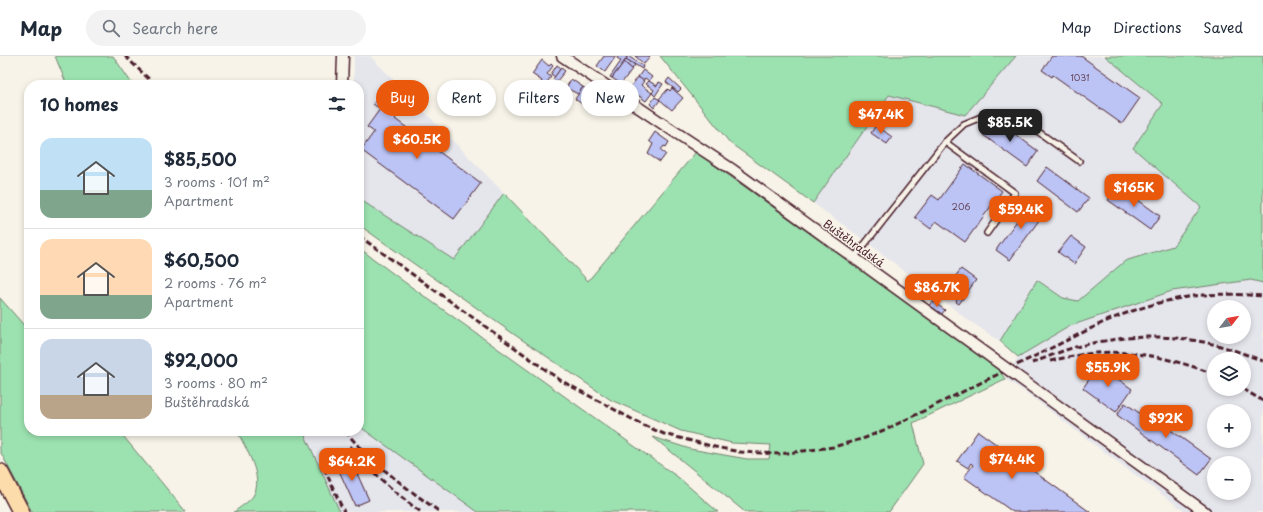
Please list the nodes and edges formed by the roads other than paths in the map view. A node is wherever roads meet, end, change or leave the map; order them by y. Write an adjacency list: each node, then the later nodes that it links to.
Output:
1 (343, 56): 3 (street)
2 (562, 56): 7 (street, Buštěhradská)
3 (342, 80)
4 (945, 142): 5 (lane); 6 (lane); 7 (lane)
5 (1079, 161)
6 (987, 232)
7 (854, 258): 10 (street, Buštěhradská, bridge)
8 (0, 472): 9 (main road)
9 (21, 512)
10 (1205, 512)

